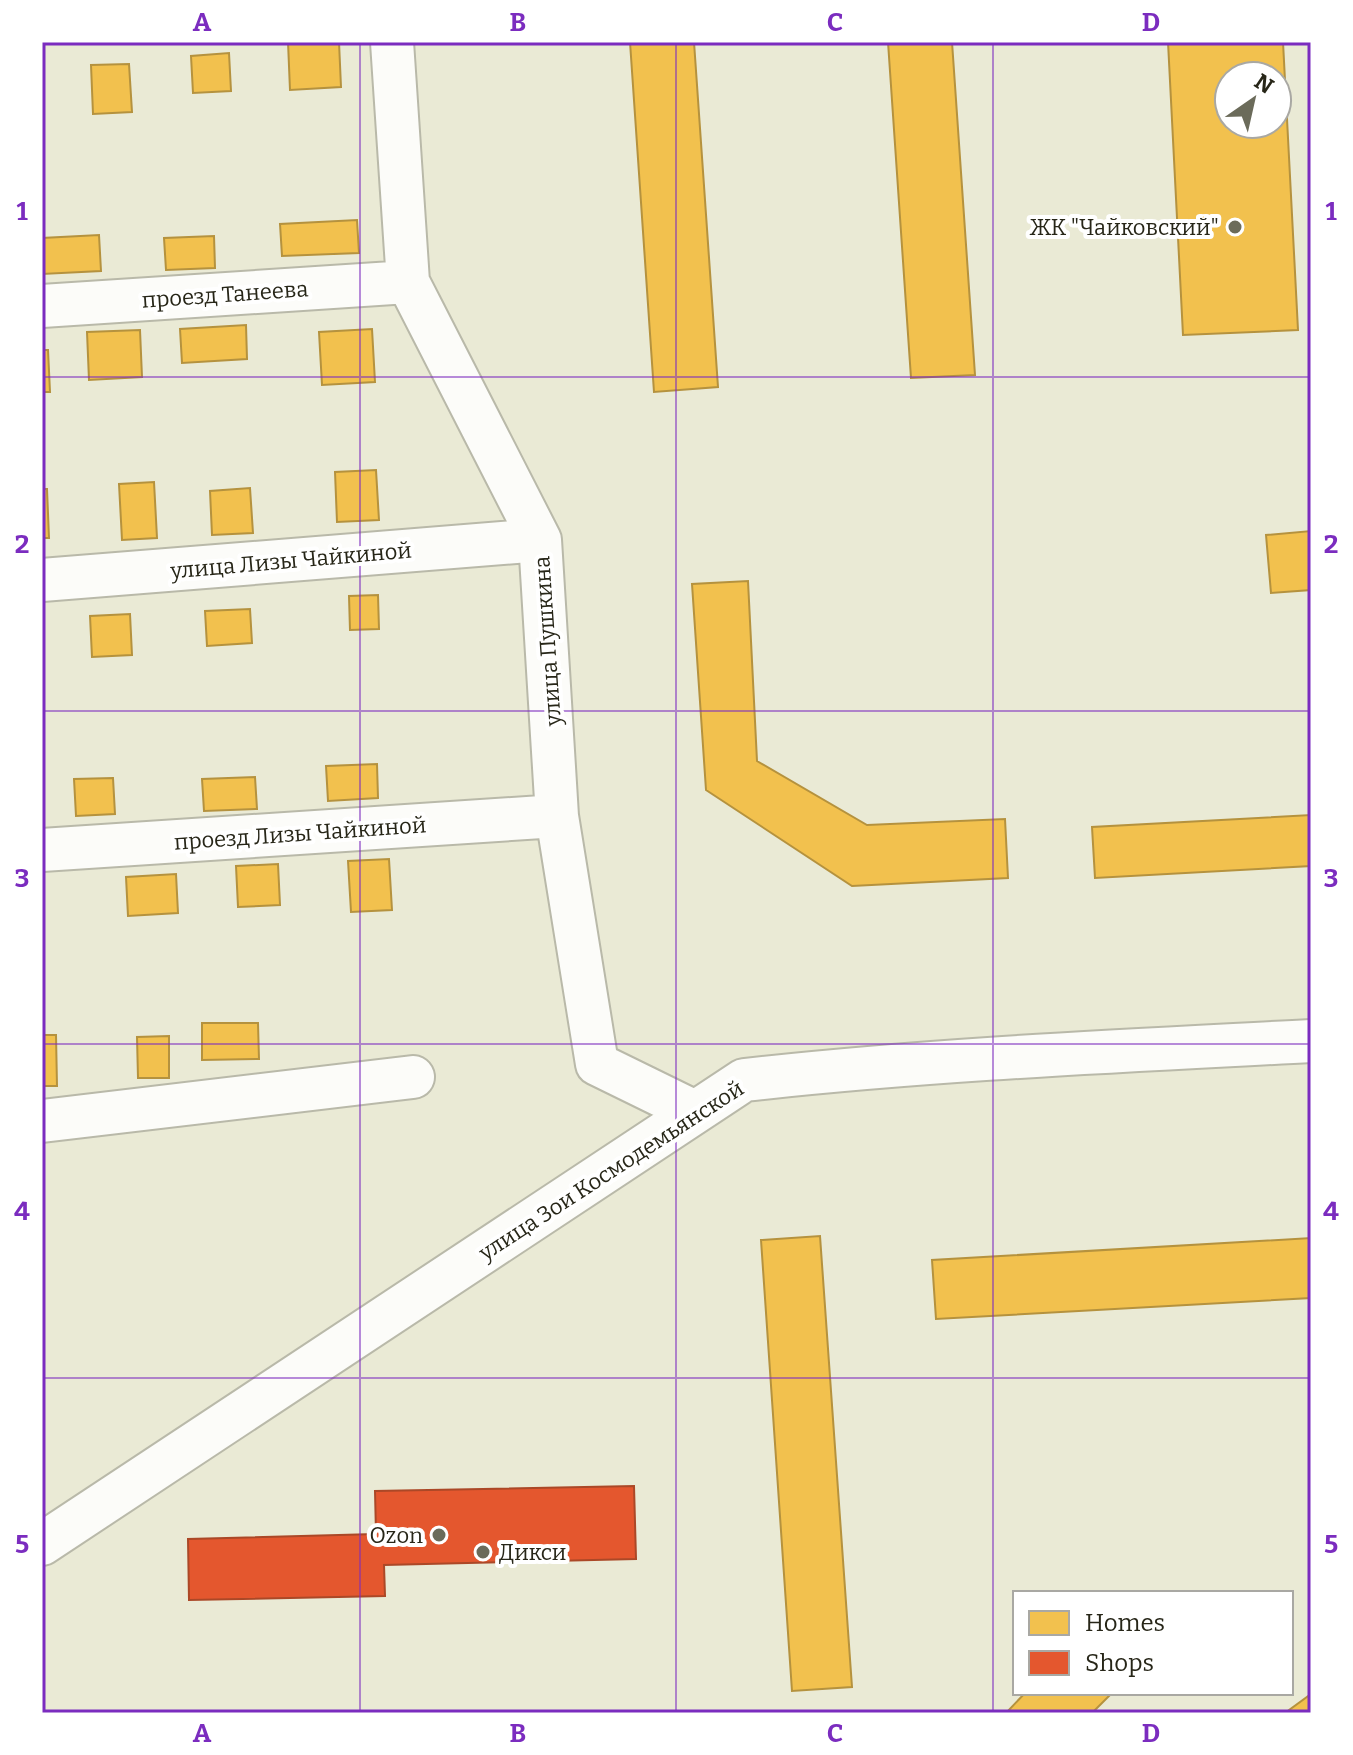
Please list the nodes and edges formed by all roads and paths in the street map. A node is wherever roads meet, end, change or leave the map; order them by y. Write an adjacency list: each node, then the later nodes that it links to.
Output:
1 (392, 42): 2 (street, улица Пушкина)
2 (408, 282): 3 (street, проезд Танеева); 4 (street, улица Пушкина)
3 (42, 306)
4 (540, 540): 5 (street, улица Лизы Чайкиной); 6 (street, улица Пушкина)
5 (42, 580)
6 (557, 816): 7 (street, проезд Лизы Чайкиной); 10 (street, улица Пушкина)
7 (42, 850)
8 (1311, 1041): 10 (street, улица Зои Космодемьянской)
9 (413, 1077): 11 (street)
10 (695, 1112): 12 (street, улица Зои Космодемьянской)
11 (42, 1121)
12 (42, 1544)

